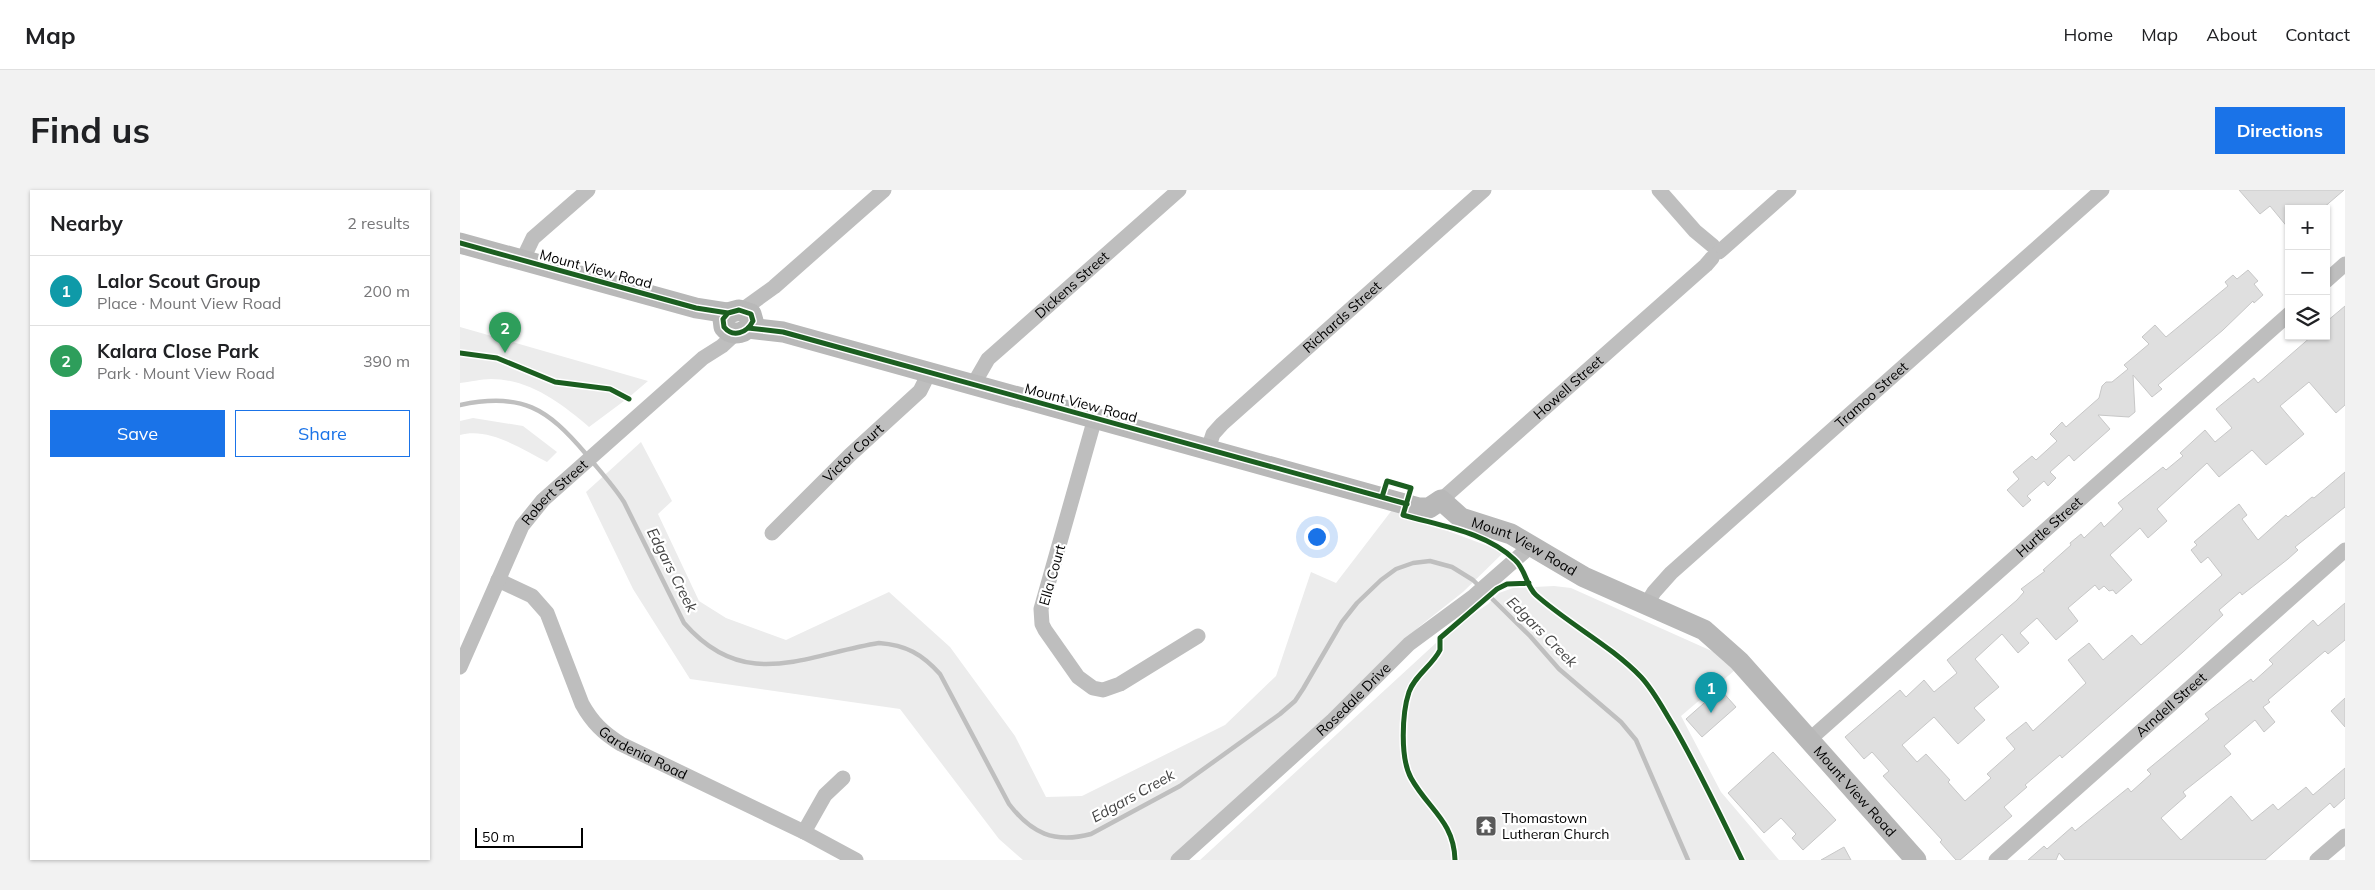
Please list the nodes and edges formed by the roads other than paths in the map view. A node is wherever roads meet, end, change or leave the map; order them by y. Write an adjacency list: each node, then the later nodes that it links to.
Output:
1 (588, 190): 10 (street)
2 (884, 190): 14 (street, Robert Street)
3 (1178, 190): 16 (street, Dickens Street)
4 (1484, 190): 18 (street, Richards Street)
5 (1659, 190): 9 (street)
6 (1789, 190): 9 (street, Howell Street)
7 (2102, 190): 24 (street, Tramoo Street)
8 (460, 243): 10 (street, Mount View Road)
9 (1712, 251): 19 (street, Howell Street)
10 (522, 261): 14 (street, Mount View Road)
11 (2345, 264): 12 (street)
12 (2330, 277)
13 (2285, 318): 27 (street, Hurtle Street)
14 (738, 321): 15 (street, Mount View Road); 23 (street, Robert Street)
15 (929, 373): 16 (street, Mount View Road); 20 (street, Victor Court)
16 (973, 385): 17 (street, Mount View Road)
17 (1095, 418): 18 (street, Mount View Road); 25 (street, Ella Court)
18 (1208, 449): 19 (street, Mount View Road)
19 (1441, 500): 21 (street, Mount View Road)
20 (772, 533)
21 (1532, 546): 24 (street, Mount View Road); 32 (street, Rosedale Drive)
22 (2345, 550): 34 (street, Arndell Street)
23 (498, 580): 26 (street, Robert Street); 29 (street, Gardenia Road)
24 (1646, 605): 27 (street, Mount View Road)
25 (1198, 636)
26 (460, 667)
27 (1809, 740): 33 (street, Mount View Road)
28 (843, 778): 29 (street)
29 (804, 832): 31 (street, Gardenia Road)
30 (2345, 836): 35 (street)
31 (856, 860)
32 (1178, 860)
33 (1916, 860)
34 (1996, 860)
35 (2318, 860)

